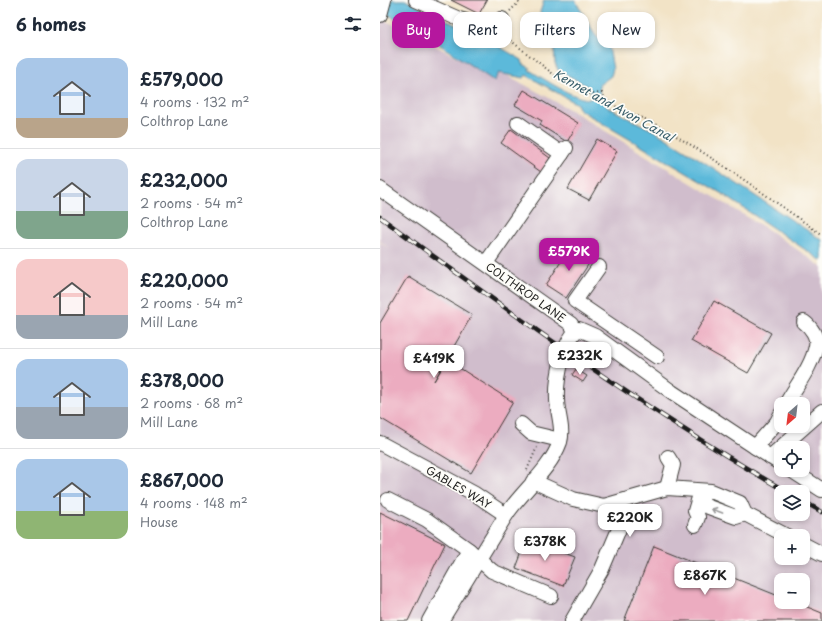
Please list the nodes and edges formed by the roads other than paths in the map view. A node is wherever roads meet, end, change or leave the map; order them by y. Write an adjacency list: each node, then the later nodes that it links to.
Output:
1 (384, 0): 3 (street)
2 (416, 0): 4 (street)
3 (380, 14)
4 (453, 16)
5 (518, 123): 7 (street)
6 (380, 189): 7 (street, COLTHROP LANE)
7 (486, 263): 10 (street, COLTHROP LANE)
8 (599, 267): 11 (street)
9 (804, 322): 12 (street)
10 (575, 331): 11 (street); 16 (street, COLTHROP LANE)
11 (650, 377): 19 (street)
12 (790, 397)
13 (822, 411): 17 (street)
14 (521, 424): 16 (street)
15 (774, 425): 19 (street)
16 (560, 440): 23 (street, COLTHROP LANE)
17 (794, 441)
18 (380, 443): 29 (street, GABLES WAY)
19 (755, 447): 21 (street)
20 (668, 457): 24 (street)
21 (774, 459)
22 (802, 477): 25 (street)
23 (529, 478): 28 (street); 29 (street)
24 (667, 488): 26 (street); 28 (street)
25 (822, 490)
26 (701, 491): 30 (street); 31 (street)
27 (388, 500): 33 (street)
28 (616, 503): 38 (street)
29 (506, 515): 33 (street)
30 (692, 519)
31 (774, 529)
32 (810, 548): 34 (street)
33 (474, 554): 35 (street); 36 (street); 37 (street)
34 (822, 554)
35 (551, 596)
36 (429, 621)
37 (442, 621)
38 (572, 621)

